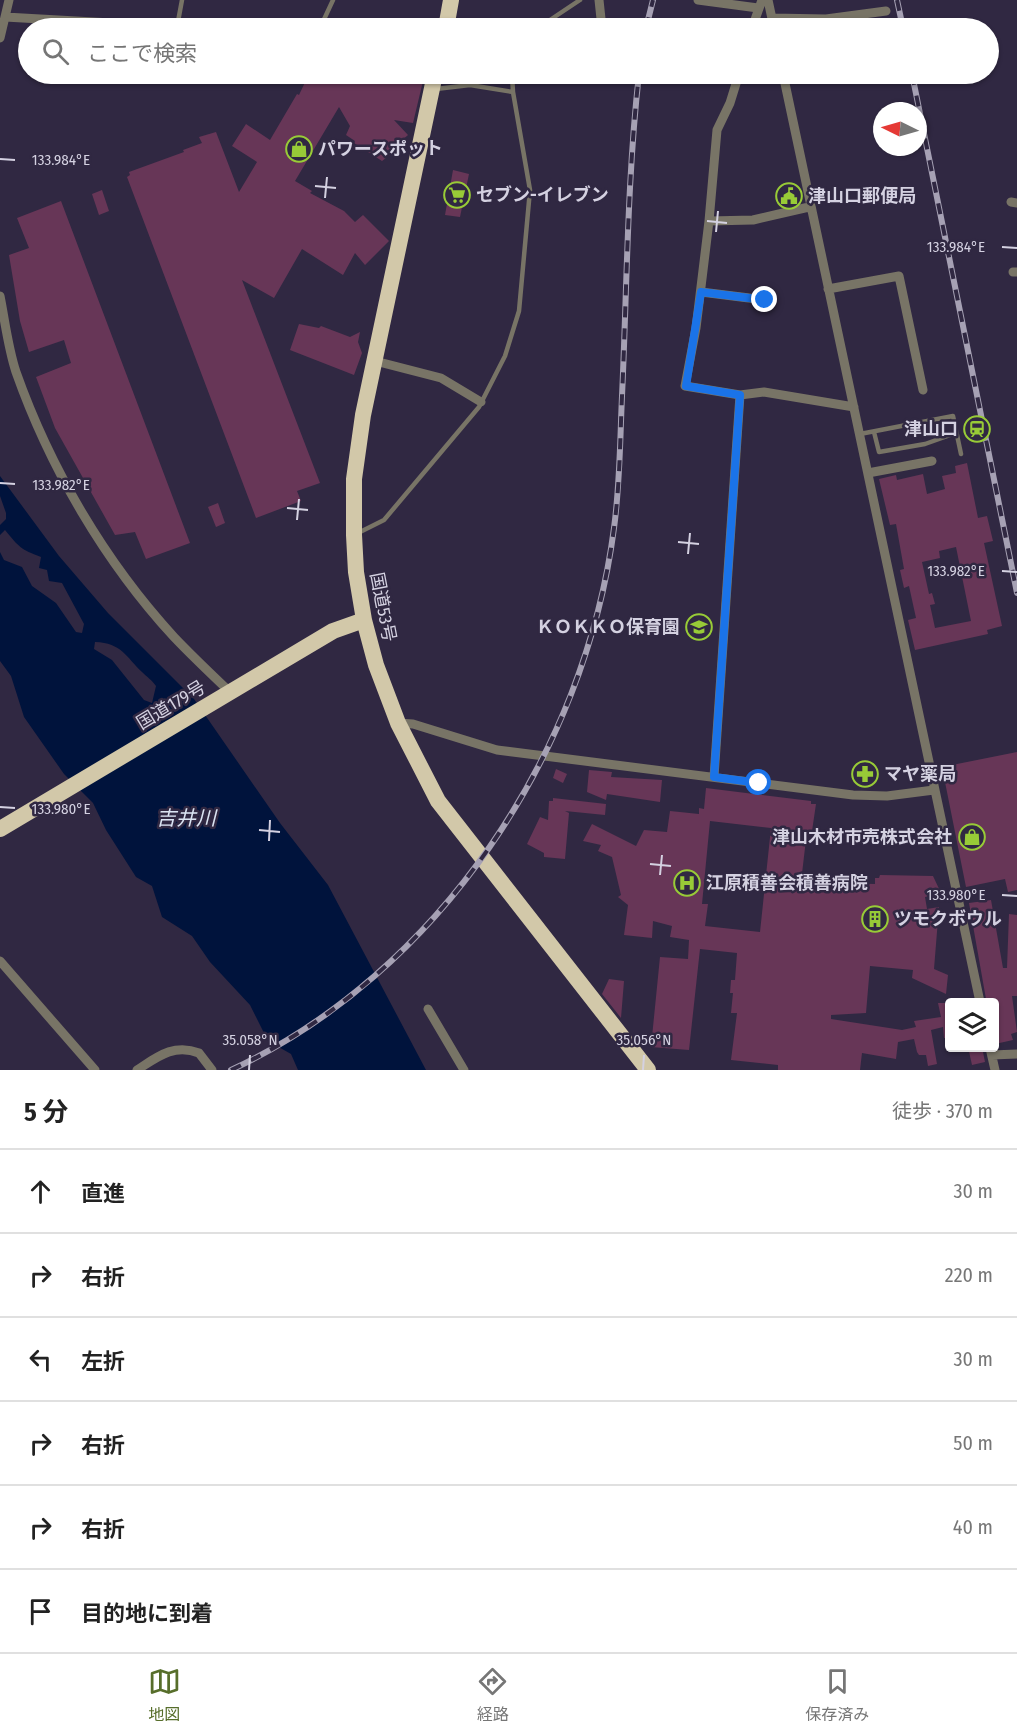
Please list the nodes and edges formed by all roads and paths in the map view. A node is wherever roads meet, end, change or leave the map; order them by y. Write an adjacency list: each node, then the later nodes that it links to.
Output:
1 (9, 0): 11 (street)
2 (182, 0): 13 (lane)
3 (333, 0): 14 (lane)
4 (451, 0): 15 (highway)
5 (580, 0): 16 (lane)
6 (599, 0): 17 (street)
7 (698, 0): 9 (street)
8 (768, 0): 18 (street)
9 (760, 4)
10 (886, 11): 19 (street)
11 (5, 17): 12 (street); 20 (street)
12 (22, 18)
13 (179, 18)
14 (325, 18)
15 (448, 18)
16 (553, 18)
17 (601, 18)
18 (772, 18)
19 (834, 18)
20 (0, 38)
21 (433, 84): 33 (highway, 国道53号)
22 (437, 84): 26 (lane)
23 (513, 84): 26 (lane)
24 (736, 84): 28 (street)
25 (785, 84): 27 (street)
26 (513, 92): 36 (lane)
27 (809, 207): 28 (street); 29 (street)
28 (709, 221): 30 (street)
29 (828, 289): 34 (street); 37 (street)
30 (701, 292): 32 (street); 35 (street)
31 (0, 296): 46 (street)
32 (765, 300)
33 (375, 361): 36 (street); 44 (highway, 国道53号)
34 (923, 390)
35 (740, 395): 37 (street); 48 (street)
36 (481, 402): 44 (lane)
37 (854, 406): 40 (street)
38 (874, 432): 39 (lane); 39 (lane); 40 (lane)
39 (956, 432): 41 (lane)
40 (860, 434): 43 (street)
41 (961, 454)
42 (932, 461): 43 (street)
43 (868, 473): 49 (street)
44 (354, 535): 45 (highway, 国道53号)
45 (364, 620): 46 (highway, 国道179号); 47 (highway, 国道53号)
46 (230, 692): 50 (highway, 国道179号)
47 (398, 723): 48 (street); 61 (highway, 国道53号)
48 (714, 777): 49 (street)
49 (934, 790): 52 (street)
50 (0, 829)
51 (0, 961): 57 (street)
52 (980, 998)
53 (428, 1009): 60 (street)
54 (991, 1052): 62 (street)
55 (999, 1052): 56 (street)
56 (1017, 1054)
57 (95, 1070)
58 (137, 1070): 59 (street)
59 (212, 1070)
60 (464, 1070)
61 (648, 1070)
62 (995, 1070)

